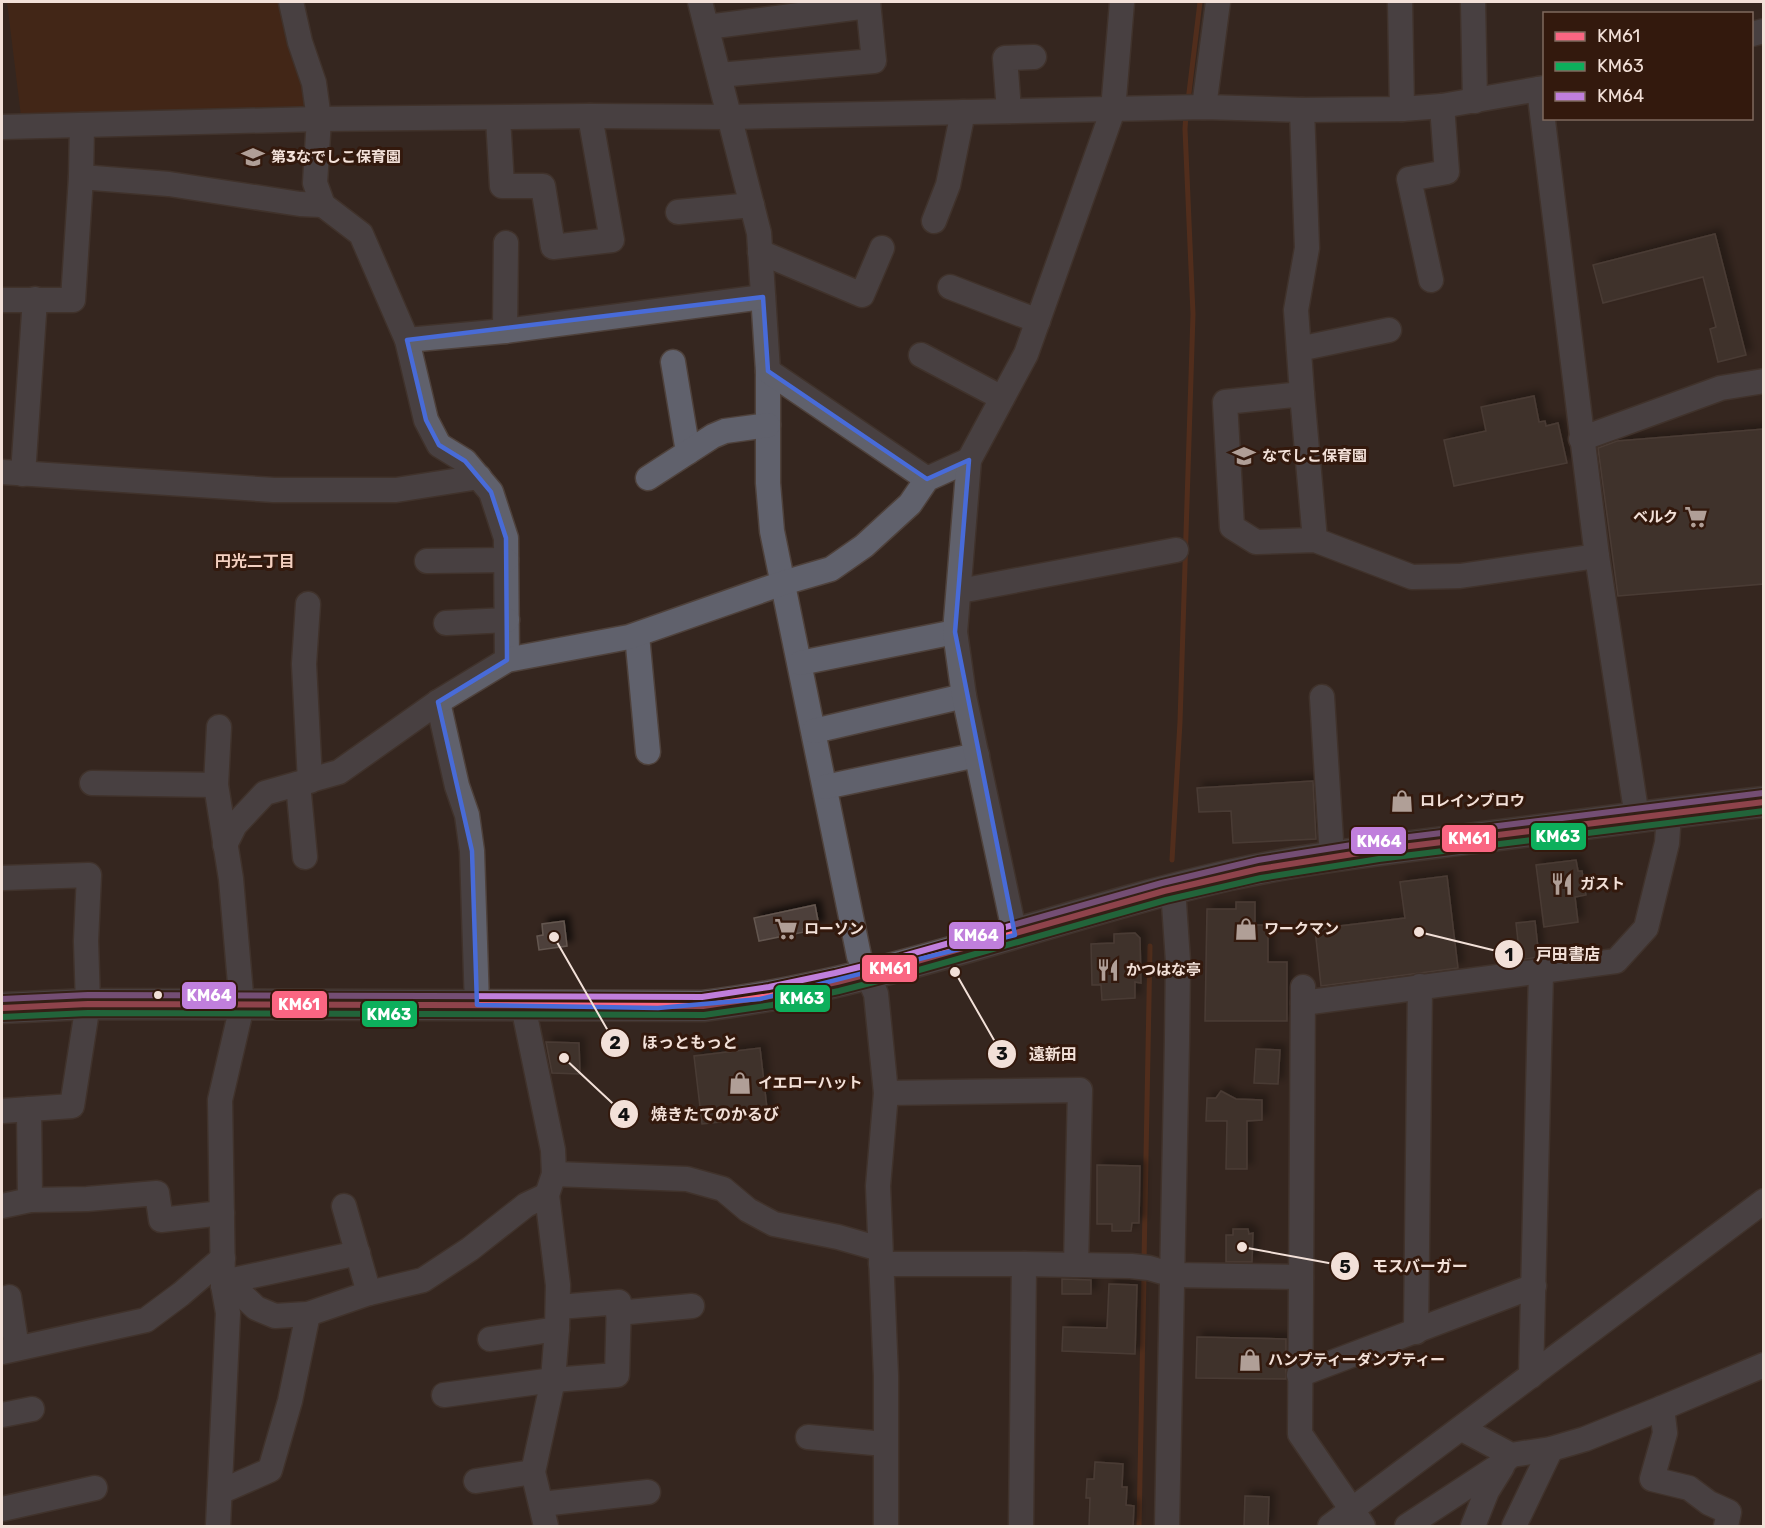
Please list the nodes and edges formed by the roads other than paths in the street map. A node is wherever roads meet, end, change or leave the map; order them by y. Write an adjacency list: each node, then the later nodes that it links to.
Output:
1 (291, 2): 23 (street)
2 (700, 2): 8 (street)
3 (1122, 2): 16 (street)
4 (1218, 2): 14 (street)
5 (1400, 2): 15 (street)
6 (1473, 2): 12 (street)
7 (868, 4): 8 (street); 10 (street)
8 (707, 27): 10 (street)
9 (1034, 57): 18 (street)
10 (718, 75): 21 (street)
11 (1542, 89): 12 (street)
12 (1475, 101): 13 (street)
13 (1442, 106): 15 (street); 35 (street)
14 (1202, 107): 16 (street); 17 (street)
15 (1402, 109): 17 (street)
16 (1113, 110): 18 (street); 40 (street)
17 (1302, 110): 44 (street)
18 (1009, 111): 19 (street)
19 (963, 112): 21 (street); 31 (street)
20 (590, 116): 21 (street); 22 (street); 22 (street)
21 (729, 117): 29 (street)
22 (498, 118): 23 (street)
23 (319, 119): 25 (street); 28 (street)
24 (1545, 120): 52 (street)
25 (82, 125): 26 (street); 27 (street)
26 (2, 127)
27 (81, 177): 28 (street); 38 (street)
28 (323, 205): 43 (street)
29 (752, 205): 30 (street); 34 (street)
30 (678, 212)
31 (934, 221)
32 (506, 243): 42 (street)
33 (882, 248): 34 (street)
34 (760, 252): 37 (street)
35 (1431, 280)
36 (950, 287): 40 (street)
37 (763, 297): 42 (street); 47 (street)
38 (35, 299): 39 (street); 55 (street)
39 (2, 300)
40 (1038, 321): 50 (street)
41 (1389, 330): 44 (street)
42 (505, 331): 43 (street)
43 (406, 340): 56 (street)
44 (1299, 350): 49 (street)
45 (921, 355): 50 (street)
46 (673, 362): 53 (street)
47 (768, 371): 51 (street); 58 (street)
48 (1764, 381): 52 (street)
49 (1302, 394): 59 (street); 59 (street)
50 (1002, 398): 54 (street)
51 (768, 425): 53 (street); 64 (street)
52 (1581, 439): 61 (street)
53 (688, 452): 57 (street)
54 (969, 460): 58 (street); 65 (street)
55 (12, 473): 56 (street)
56 (479, 477): 62 (street)
57 (648, 478)
58 (927, 479): 64 (street)
59 (1315, 540): 61 (street)
60 (1176, 549): 65 (street)
61 (1597, 556): 86 (street)
62 (506, 560): 63 (street); 67 (street)
63 (427, 561)
64 (783, 583): 70 (street); 72 (street)
65 (960, 591): 69 (street)
66 (308, 604): 81 (street)
67 (507, 620): 68 (street); 71 (street)
68 (446, 622)
69 (955, 632): 72 (street); 73 (street)
70 (636, 635): 71 (street); 78 (street)
71 (507, 660): 75 (street)
72 (800, 663): 77 (street)
73 (964, 696): 77 (street); 79 (street)
74 (1322, 698): 89 (street)
75 (438, 702): 81 (street); 97 (street)
76 (219, 727): 82 (street)
77 (814, 731): 83 (street)
78 (648, 752)
79 (977, 755): 83 (street); 92 (street)
80 (92, 783): 82 (street)
81 (304, 783): 87 (street); 88 (street)
82 (216, 786): 87 (street)
83 (825, 787): 94 (street)
84 (1764, 802): 85 (main road)
85 (1669, 813): 86 (main road); 93 (street)
86 (1636, 818): 89 (main road)
87 (225, 845): 98 (street)
88 (304, 857)
89 (1332, 857): 91 (main road)
90 (2, 878): 96 (street)
91 (1173, 889): 92 (main road); 115 (street)
92 (1015, 935): 94 (main road)
93 (1541, 972): 95 (street); 118 (street)
94 (868, 975): 99 (main road); 101 (street)
95 (1420, 986): 116 (street); 125 (street)
96 (88, 1004): 98 (main road); 100 (main road); 102 (street)
97 (477, 1005): 98 (main road); 99 (main road)
98 (242, 1006): 109 (street)
99 (524, 1006): 104 (street)
100 (2, 1008)
101 (886, 1093): 111 (street); 114 (street)
102 (29, 1109): 103 (street); 105 (street)
103 (2, 1111)
104 (551, 1185): 111 (street); 119 (street); 124 (street)
105 (30, 1200): 107 (street); 109 (street)
106 (1764, 1201): 130 (street)
107 (2, 1206)
108 (344, 1206): 110 (street)
109 (222, 1213): 112 (street)
110 (358, 1253): 117 (street); 119 (street)
111 (881, 1257): 113 (street); 138 (street)
112 (223, 1258): 117 (street); 127 (street)
113 (1024, 1264): 114 (street); 151 (street)
114 (1076, 1265): 115 (street)
115 (1173, 1275): 116 (street); 152 (street)
116 (1301, 1277): 129 (street)
117 (224, 1285): 123 (street); 144 (street)
118 (1534, 1286): 125 (street); 130 (street)
119 (369, 1293): 123 (street)
120 (9, 1297): 127 (street)
121 (692, 1306): 122 (street)
122 (618, 1313): 124 (street); 131 (street)
123 (308, 1314): 144 (street)
124 (558, 1318): 126 (street); 131 (street)
125 (1416, 1332): 129 (street)
126 (490, 1339)
127 (9, 1350)
128 (1764, 1365): 134 (street)
129 (1299, 1375): 148 (street)
130 (1531, 1376): 136 (street)
131 (553, 1380): 132 (street); 141 (street)
132 (444, 1395)
133 (32, 1408): 135 (street)
134 (1662, 1408): 139 (street); 157 (street)
135 (2, 1415)
136 (1462, 1429): 140 (street); 148 (street)
137 (808, 1437): 138 (street)
138 (885, 1444): 150 (street)
139 (1551, 1449): 140 (street); 156 (street)
140 (1507, 1459): 154 (street); 155 (street)
141 (533, 1472): 142 (street); 147 (street)
142 (476, 1481)
143 (95, 1488): 146 (street)
144 (220, 1492): 149 (street)
145 (648, 1492): 147 (street)
146 (2, 1509)
147 (544, 1515)
148 (1357, 1518): 153 (street)
149 (218, 1527)
150 (886, 1527)
151 (1021, 1527)
152 (1167, 1527)
153 (1330, 1527)
154 (1407, 1527)
155 (1473, 1527)
156 (1514, 1527)
157 (1726, 1527)

